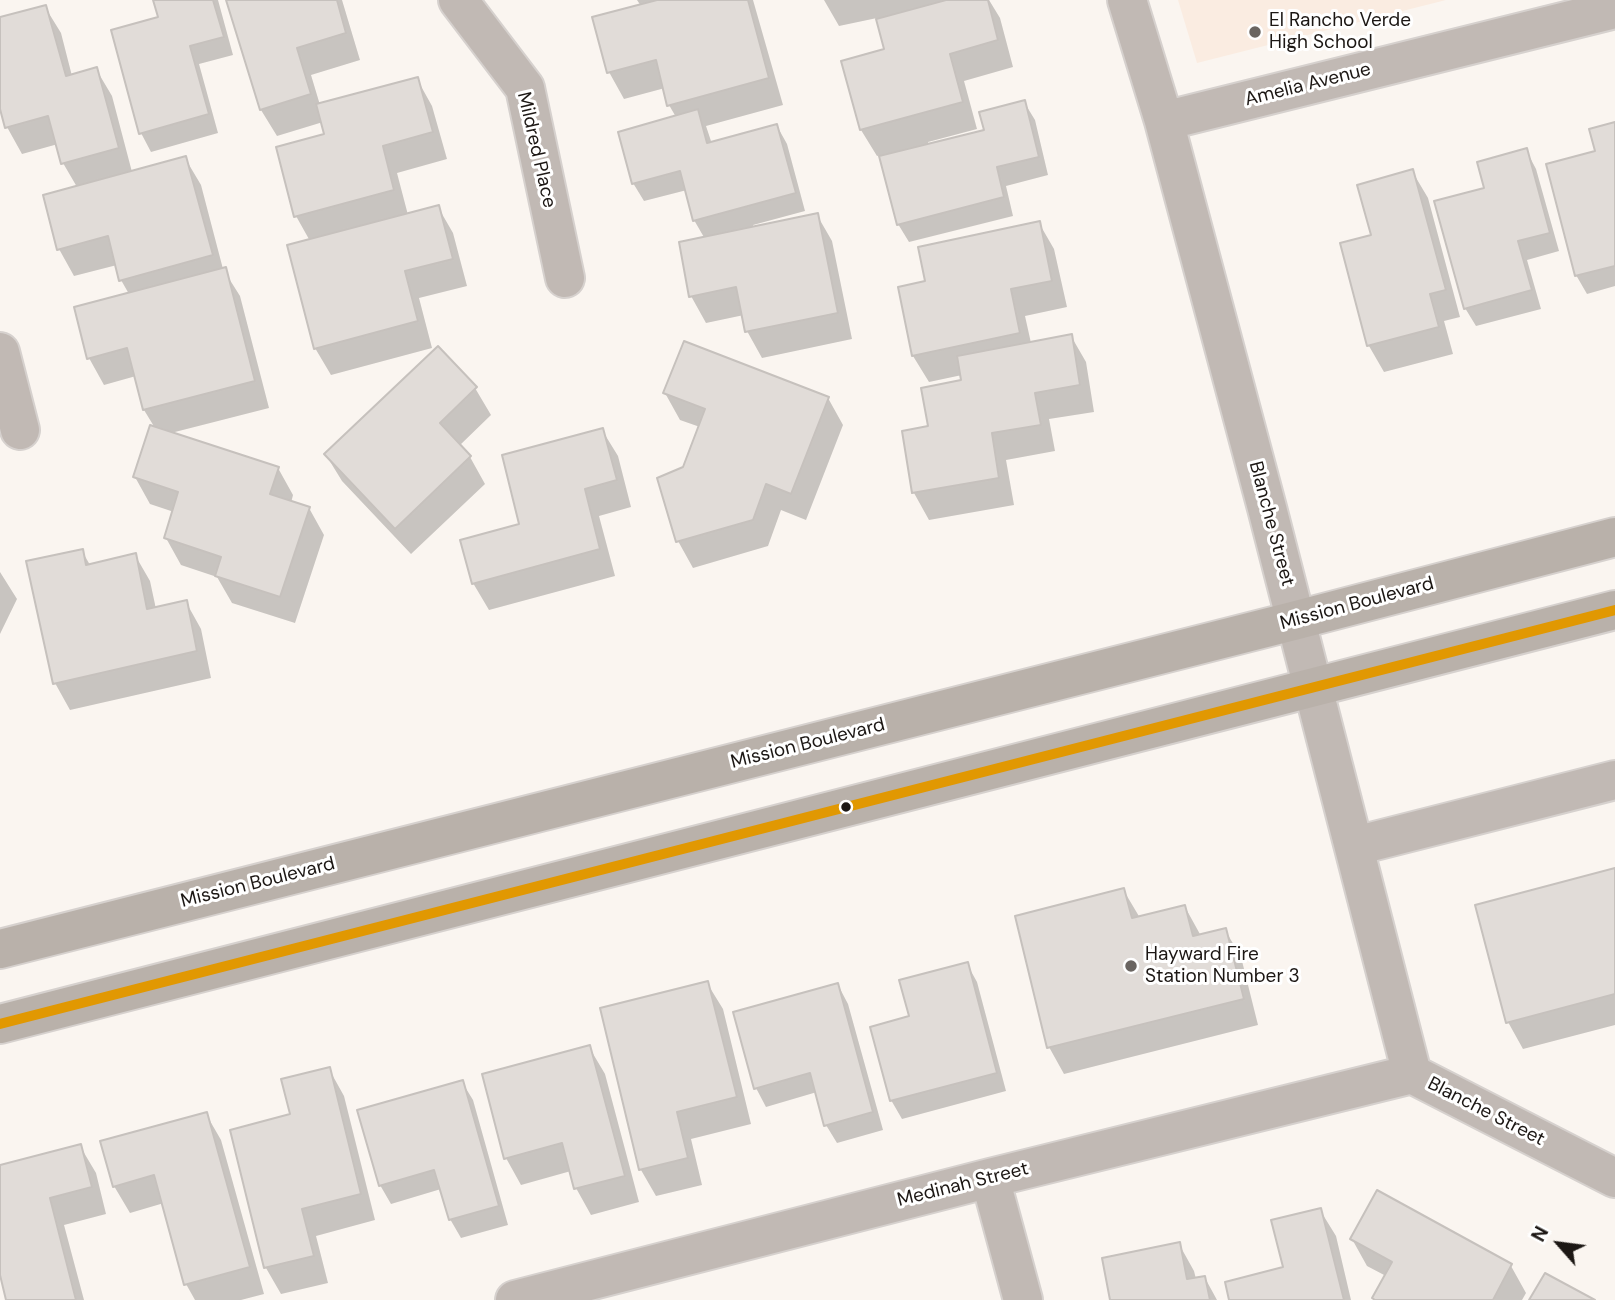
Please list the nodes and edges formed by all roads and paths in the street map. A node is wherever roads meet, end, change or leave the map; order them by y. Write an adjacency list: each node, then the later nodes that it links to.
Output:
1 (458, 0): 5 (street, Mildred Place)
2 (1127, 0): 4 (street, Blanche Street)
3 (1615, 9): 4 (street, Amelia Avenue)
4 (1164, 121): 10 (street, Blanche Street)
5 (565, 278)
6 (0, 352): 7 (street)
7 (20, 430)
8 (1615, 537): 10 (main road, Mission Boulevard)
9 (1615, 610): 11 (main road)
10 (1297, 620): 11 (street, Blanche Street); 14 (main road, Mission Boulevard)
11 (1314, 685): 13 (street, Blanche Street); 15 (main road)
12 (1615, 780): 13 (street)
13 (1355, 846): 16 (street, Blanche Street)
14 (0, 949)
15 (0, 1024)
16 (1412, 1074): 17 (street, Medinah Street); 18 (street, Blanche Street)
17 (990, 1178): 19 (street, Medinah Street); 20 (street)
18 (1615, 1178)
19 (516, 1300)
20 (1023, 1300)

